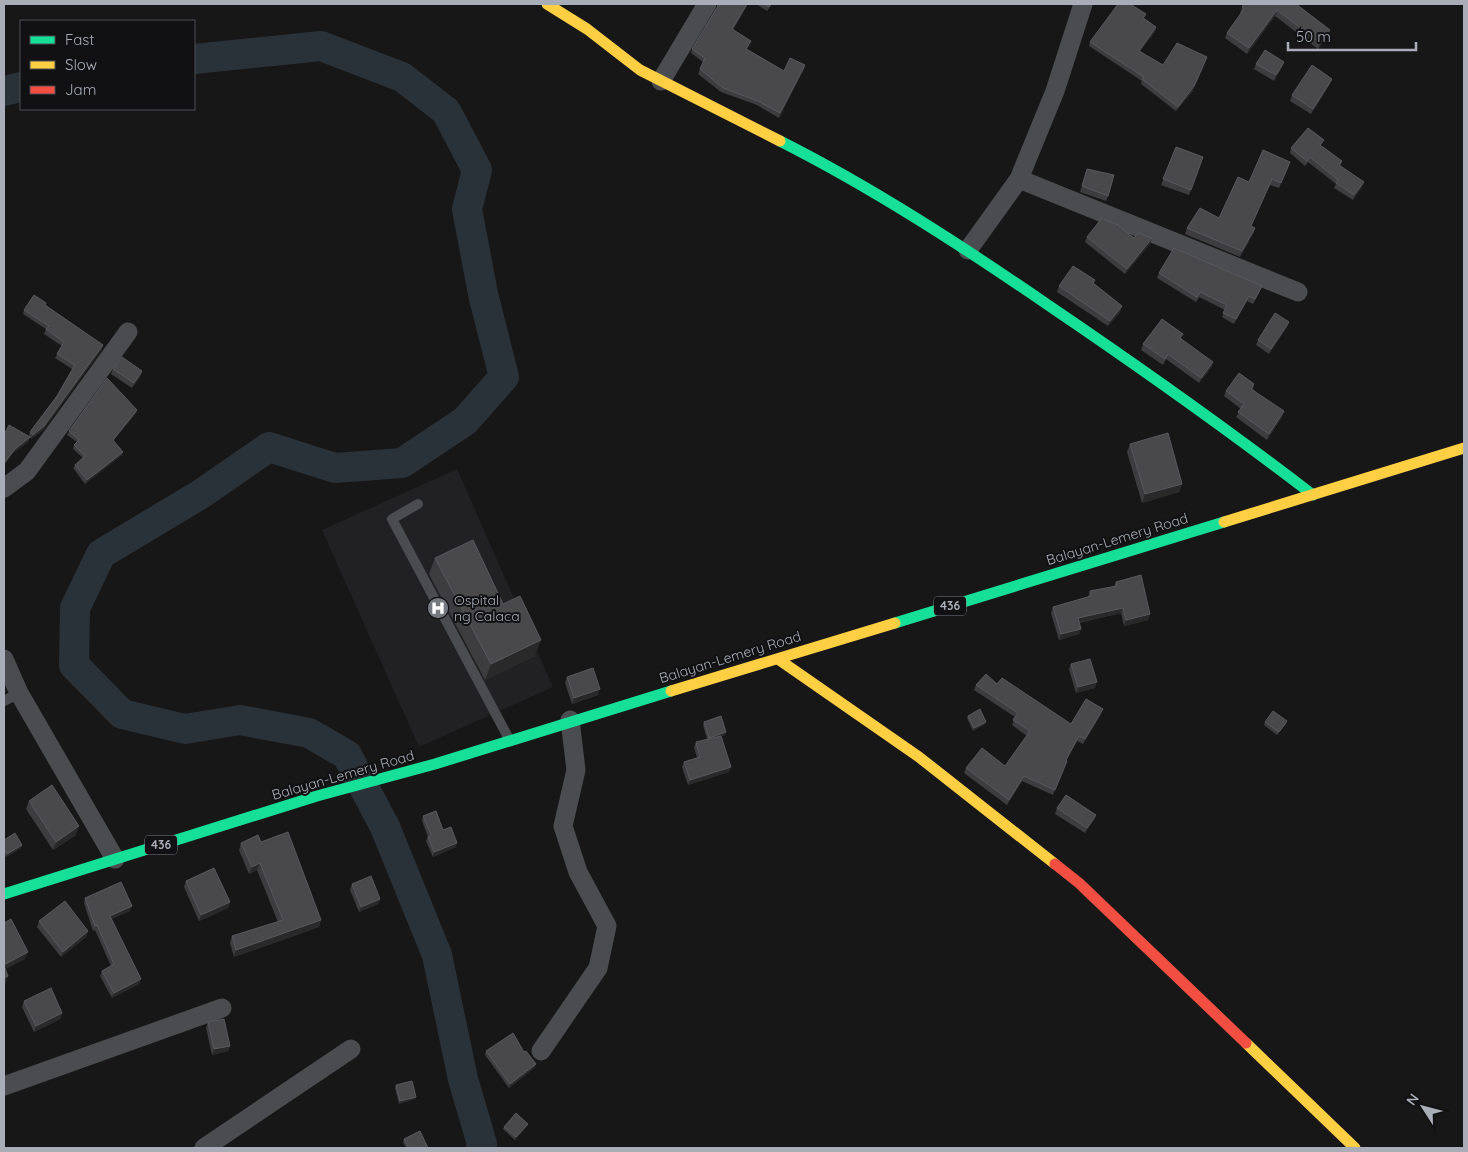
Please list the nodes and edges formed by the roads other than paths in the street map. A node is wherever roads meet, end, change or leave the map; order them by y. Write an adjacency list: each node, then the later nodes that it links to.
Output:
1 (547, 4): 4 (street)
2 (707, 4): 4 (street)
3 (1083, 4): 5 (street)
4 (661, 82): 6 (street)
5 (1019, 179): 6 (street); 7 (street)
6 (968, 250): 11 (street)
7 (1298, 292)
8 (128, 332): 10 (street)
9 (1464, 448): 11 (street, Balayan-Lemery Road / 436)
10 (4, 488)
11 (1313, 495): 14 (street, Balayan-Lemery Road / 436)
12 (418, 504): 17 (lane)
13 (4, 659): 15 (street)
14 (778, 659): 16 (street, Balayan-Lemery Road / 436); 25 (street)
15 (11, 697): 18 (street)
16 (570, 720): 17 (street, Balayan-Lemery Road / 436); 22 (street)
17 (509, 740): 18 (street, Balayan-Lemery Road / 436)
18 (115, 859): 19 (street, Balayan-Lemery Road / 436)
19 (4, 894)
20 (222, 1008): 23 (street)
21 (351, 1049): 24 (street)
22 (542, 1051)
23 (4, 1086)
24 (204, 1148)
25 (1354, 1148)

